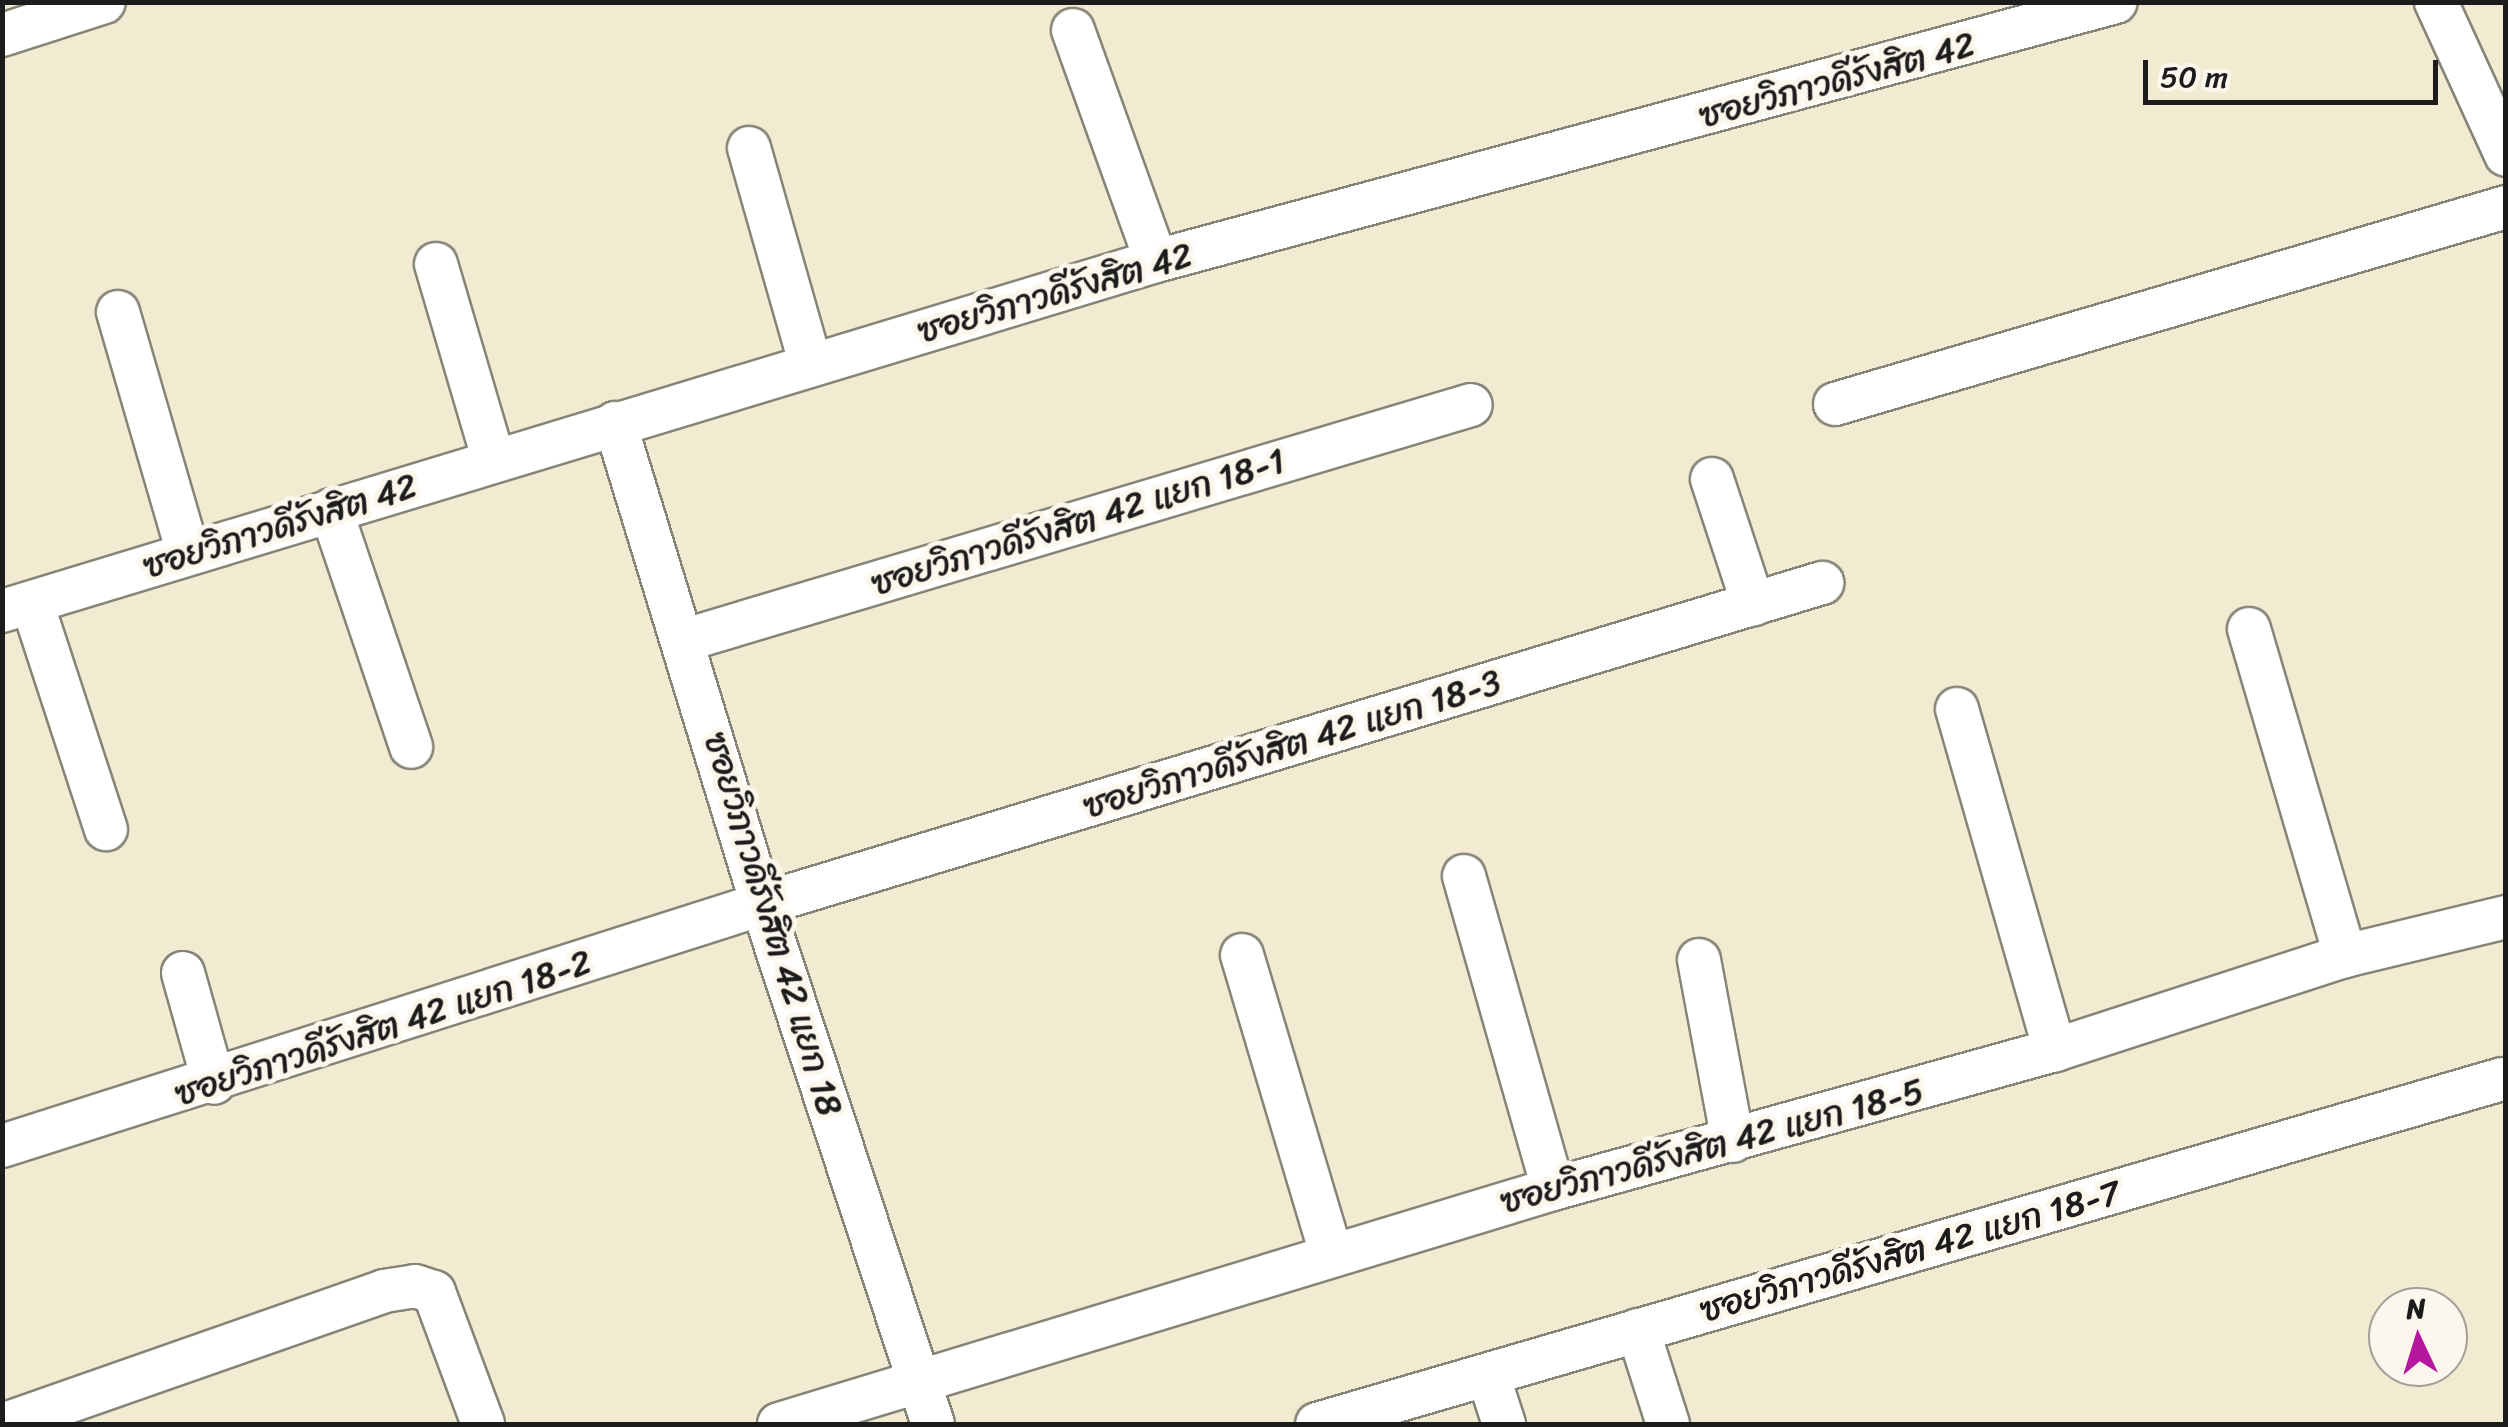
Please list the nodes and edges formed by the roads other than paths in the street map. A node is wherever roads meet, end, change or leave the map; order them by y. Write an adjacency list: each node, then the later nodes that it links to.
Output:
1 (104, 2): 6 (street)
2 (2116, 2): 4 (street, ซอยวิภาวดีรังสิต 42)
3 (2436, 2): 8 (street)
4 (2047, 12): 10 (street, ซอยวิภาวดีรังสิต 42)
5 (1073, 30): 10 (street)
6 (2, 35)
7 (749, 148): 13 (street)
8 (2506, 155)
9 (2506, 207): 14 (street)
10 (1156, 262): 13 (street, ซอยวิภาวดีรังสิต 42)
11 (436, 264): 17 (street)
12 (118, 312): 20 (street)
13 (812, 365): 16 (street, ซอยวิภาวดีรังสิต 42)
14 (1835, 404)
15 (1471, 405): 25 (street, ซอยวิภาวดีรังสิต 42 แยก 18-1)
16 (615, 423): 17 (street, ซอยวิภาวดีรังสิต 42); 25 (street, ซอยวิภาวดีรังสิต 42 แยก 18)
17 (494, 460): 19 (street, ซอยวิภาวดีรังสิต 42)
18 (1712, 478): 22 (street)
19 (331, 510): 20 (street, ซอยวิภาวดีรังสิต 42); 27 (street)
20 (188, 552): 23 (street, ซอยวิภาวดีรังสิต 42)
21 (1822, 583): 22 (street, ซอยวิภาวดีรังสิต 42 แยก 18-3)
22 (1753, 604): 30 (street, ซอยวิภาวดีรังสิต 42 แยก 18-3)
23 (17, 607): 28 (street)
24 (2248, 629): 33 (street)
25 (685, 640): 30 (street, ซอยวิภาวดีรังสิต 42 แยก 18)
26 (1957, 709): 36 (street)
27 (411, 746)
28 (106, 829)
29 (1464, 876): 41 (street)
30 (762, 904): 38 (street, ซอยวิภาวดีรังสิต 42 แยก 18-2); 45 (street, ซอยวิภาวดีรังสิต 42 แยก 18)
31 (2506, 917): 33 (street, ซอยวิภาวดีรังสิต 42 แยก 18-5)
32 (1242, 955): 42 (street)
33 (2345, 956): 36 (street, ซอยวิภาวดีรังสิต 42 แยก 18-5)
34 (1699, 960): 39 (street)
35 (183, 974): 38 (street)
36 (2055, 1050): 39 (street, ซอยวิภาวดีรังสิต 42 แยก 18-5)
37 (2502, 1079): 43 (street, ซอยวิภาวดีรังสิต 42 แยก 18-7)
38 (214, 1083): 40 (street, ซอยวิภาวดีรังสิต 42 แยก 18-2)
39 (1733, 1141): 41 (street, ซอยวิภาวดีรังสิต 42 แยก 18-5)
40 (2, 1146)
41 (1553, 1188): 42 (street, ซอยวิภาวดีรังสิต 42 แยก 18-5)
42 (1331, 1254): 45 (street, ซอยวิภาวดีรังสิต 42 แยก 18-5)
43 (1638, 1330): 44 (street, ซอยวิภาวดีรังสิต 42 แยก 18-7); 52 (street)
44 (1488, 1375): 50 (street, ซอยวิภาวดีรังสิต 42 แยก 18-7); 51 (street)
45 (918, 1377): 48 (street, ซอยวิภาวดีรังสิต 42 แยก 18-5); 49 (street, ซอยวิภาวดีรังสิต 42 แยก 18)
46 (5, 1424): 47 (street)
47 (483, 1424)
48 (779, 1424)
49 (933, 1424)
50 (1318, 1424)
51 (1504, 1424)
52 (1668, 1424)

